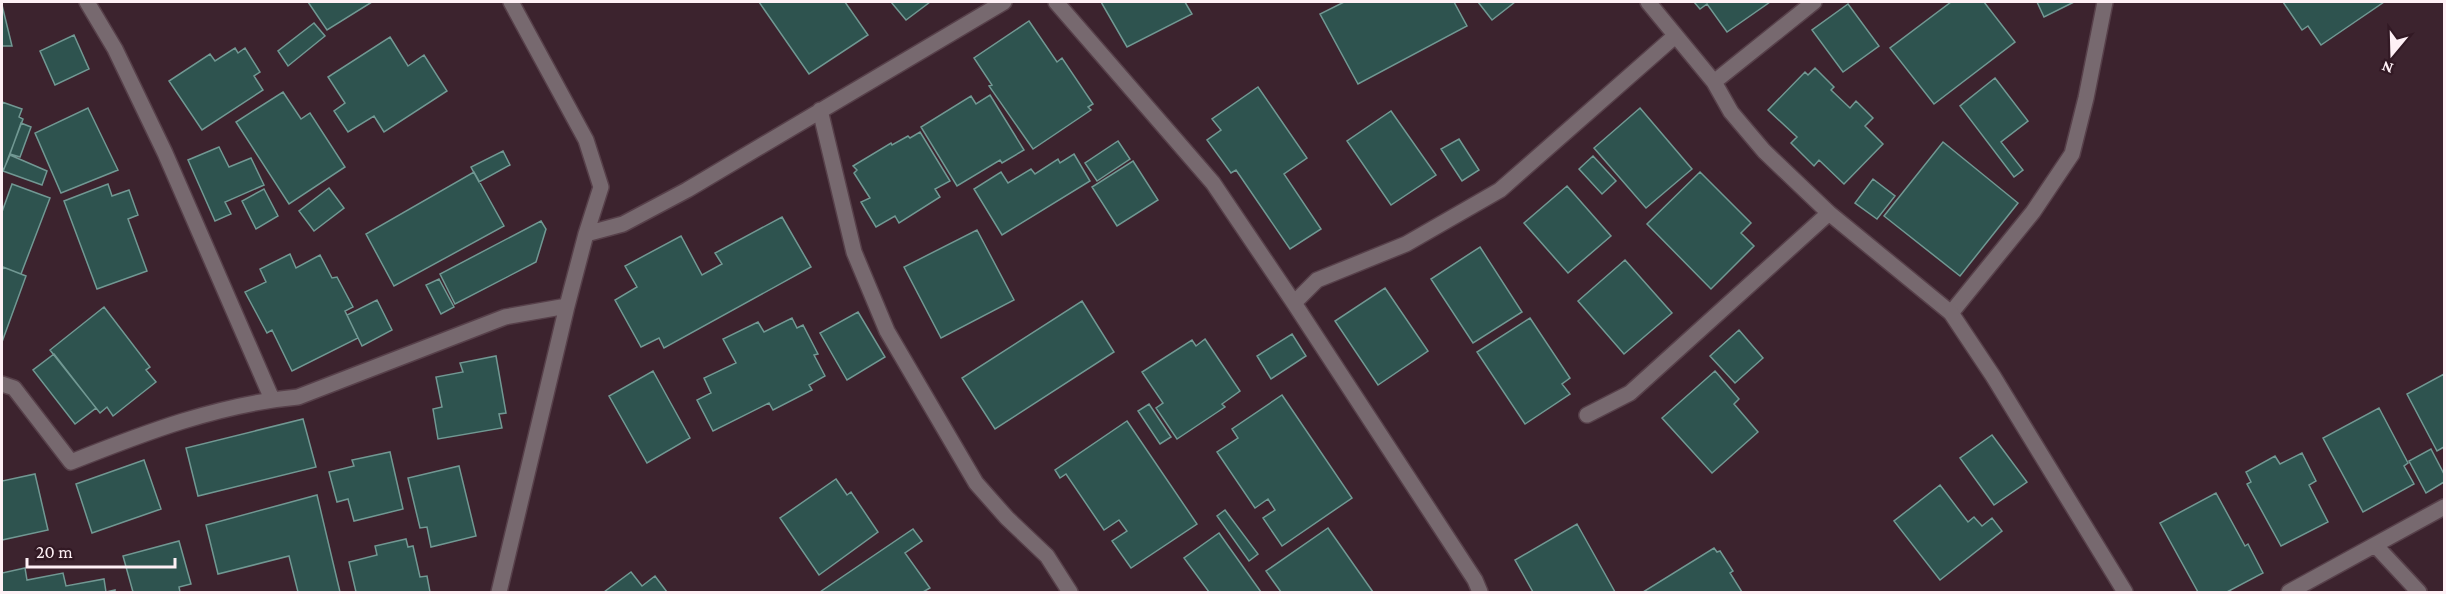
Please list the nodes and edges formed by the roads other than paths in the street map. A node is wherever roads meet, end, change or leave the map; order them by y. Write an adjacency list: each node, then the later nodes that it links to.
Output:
1 (87, 2): 17 (street)
2 (511, 2): 12 (street)
3 (1004, 2): 10 (street)
4 (1056, 2): 13 (street)
5 (1648, 2): 8 (street)
6 (1814, 2): 9 (street)
7 (2105, 2): 15 (street)
8 (1675, 36): 9 (street); 13 (street)
9 (1714, 82): 11 (street)
10 (820, 110): 12 (street); 22 (street)
11 (1829, 213): 15 (street); 18 (street)
12 (586, 234): 14 (street)
13 (1294, 303): 23 (street)
14 (567, 306): 17 (street); 21 (street)
15 (1951, 313): 24 (street)
16 (2, 384): 17 (street)
17 (272, 399)
18 (1587, 416)
19 (2445, 507): 20 (street)
20 (2376, 546): 25 (street); 26 (street)
21 (499, 592)
22 (1070, 592)
23 (1480, 592)
24 (2126, 592)
25 (2289, 592)
26 (2418, 592)

